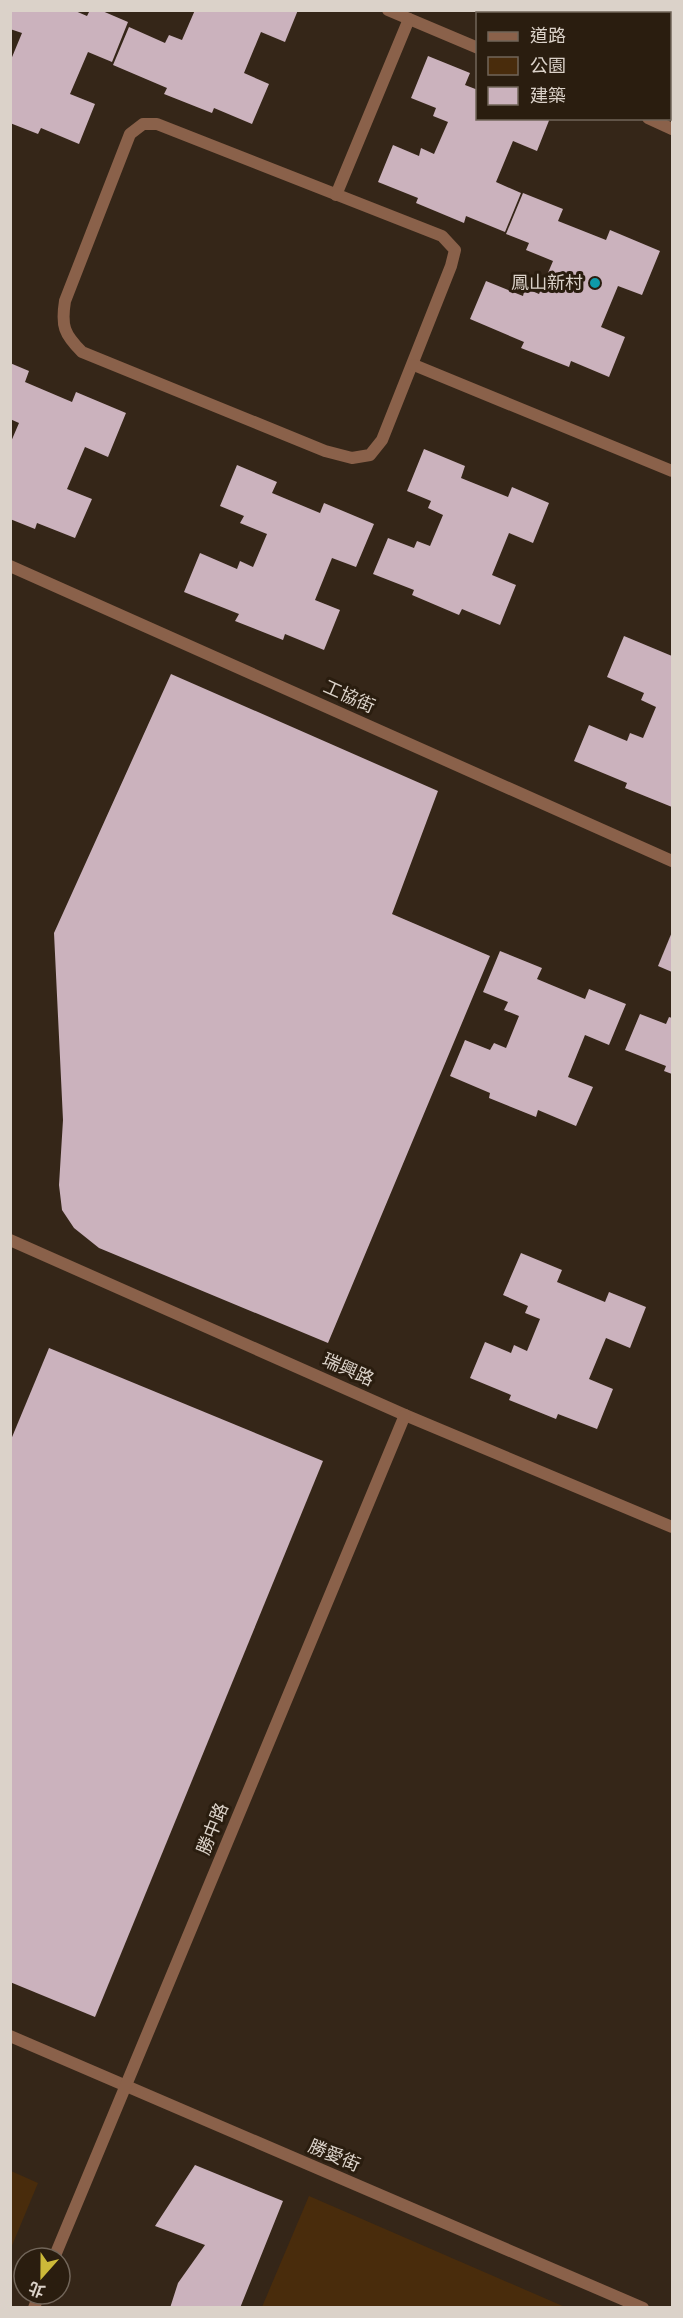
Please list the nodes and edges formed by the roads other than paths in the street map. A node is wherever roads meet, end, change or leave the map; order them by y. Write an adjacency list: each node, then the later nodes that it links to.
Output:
1 (388, 10): 2 (street)
2 (410, 20): 3 (street); 6 (street)
3 (476, 48)
4 (652, 120): 5 (street)
5 (672, 129)
6 (336, 195): 7 (street); 7 (street)
7 (414, 365): 8 (street)
8 (672, 471)
9 (10, 566): 10 (street, 工協街)
10 (672, 861)
11 (10, 1240): 12 (street, 瑞興路)
12 (405, 1414): 13 (street, 瑞興路); 15 (street, 勝中路)
13 (672, 1527)
14 (10, 2036): 15 (street, 勝愛街)
15 (126, 2086): 16 (street, 勝中路); 17 (street, 勝愛街)
16 (59, 2246)
17 (643, 2307)

